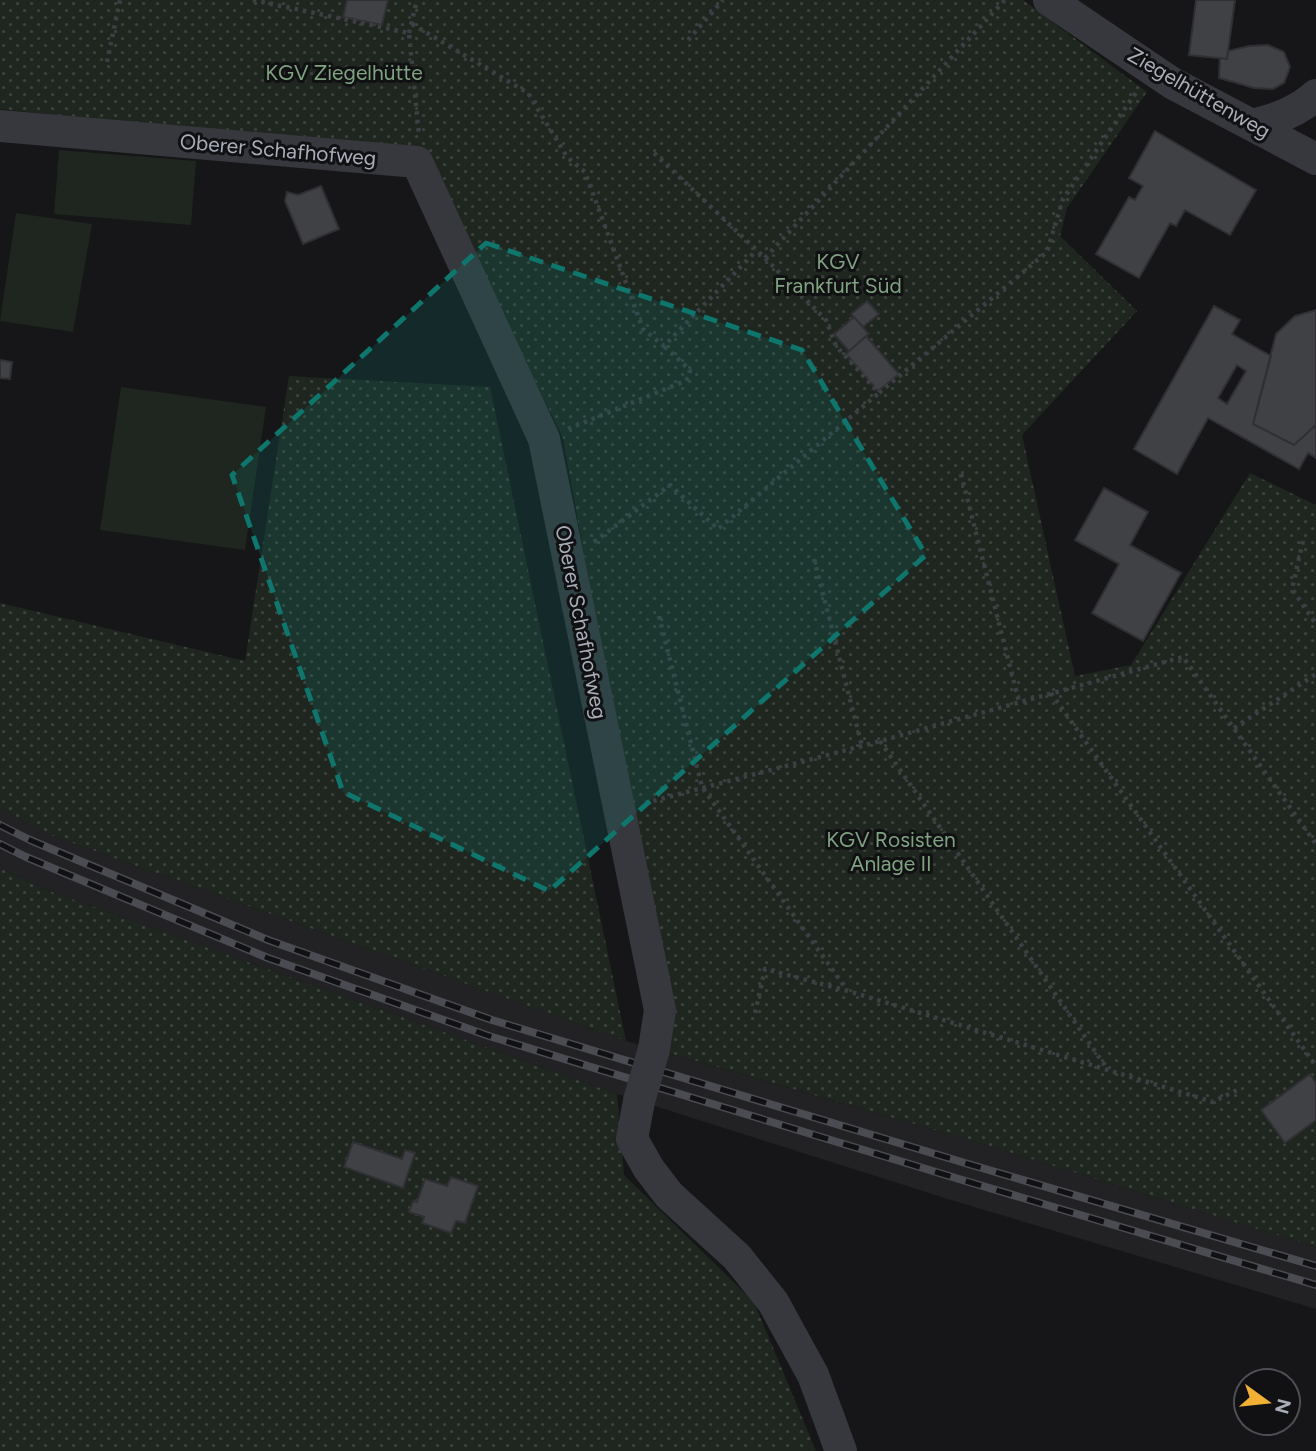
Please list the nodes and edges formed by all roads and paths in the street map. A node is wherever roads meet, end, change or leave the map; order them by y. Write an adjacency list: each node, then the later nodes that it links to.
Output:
1 (120, 0): 10 (path)
2 (253, 0): 8 (path)
3 (417, 0): 7 (path)
4 (723, 0): 9 (path)
5 (1004, 0): 19 (path)
6 (1049, 0): 11 (street, Ziegelhüttenweg)
7 (412, 24): 8 (path); 20 (path)
8 (409, 33): 17 (path)
9 (688, 40)
10 (107, 62)
11 (1152, 70): 13 (street, Ziegelhüttenweg); 21 (path)
12 (1316, 95): 13 (street)
13 (1252, 125): 16 (street, Ziegelhüttenweg)
14 (0, 126): 17 (street, Oberer Schafhofweg)
15 (654, 153): 18 (path)
16 (1316, 159)
17 (416, 162): 22 (street, Oberer Schafhofweg)
18 (757, 250): 19 (path); 20 (path)
19 (765, 258): 21 (path)
20 (664, 346): 22 (path)
21 (879, 394): 26 (path)
22 (544, 439): 26 (street, Oberer Schafhofweg)
23 (961, 474): 31 (path)
24 (1303, 541): 28 (path)
25 (814, 559): 34 (path)
26 (569, 561): 43 (street, Oberer Schafhofweg, bridge)
27 (659, 616): 35 (path)
28 (1316, 624)
29 (1316, 674): 32 (path)
30 (1051, 693): 31 (path); 32 (path); 40 (path)
31 (1019, 702): 33 (path)
32 (1234, 728): 37 (path)
33 (880, 741): 34 (path); 41 (path)
34 (862, 746): 35 (path)
35 (702, 787): 36 (path); 38 (path)
36 (647, 802)
37 (1316, 844)
38 (848, 991): 39 (path); 41 (path)
39 (755, 1013)
40 (1316, 1066)
41 (1108, 1070): 42 (path)
42 (1237, 1090)
43 (841, 1451)

